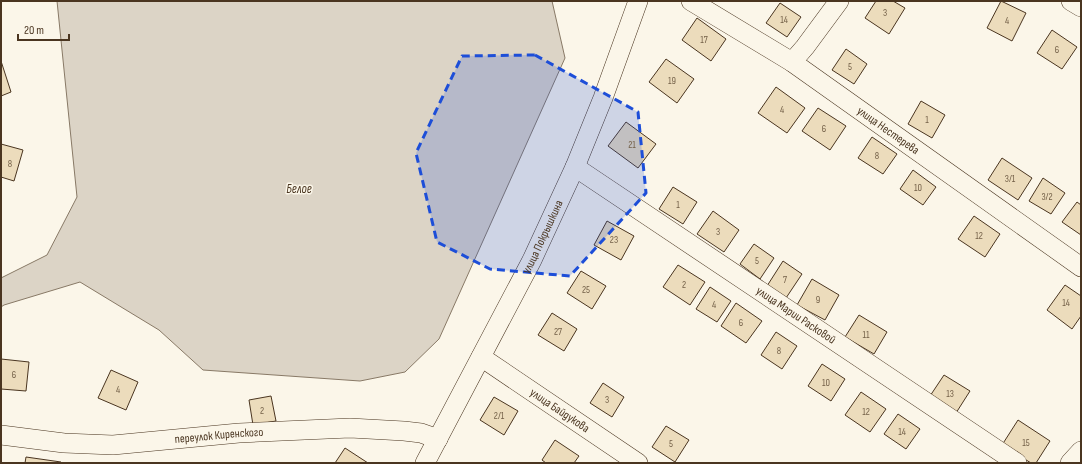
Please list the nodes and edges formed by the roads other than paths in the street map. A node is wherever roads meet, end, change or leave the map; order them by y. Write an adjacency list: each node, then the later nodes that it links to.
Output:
1 (638, 1): 7 (street, улица Покрышкина)
2 (690, 1): 6 (street, улица Нестерева)
3 (839, 1): 6 (street)
4 (1072, 1): 5 (street)
5 (1081, 7)
6 (792, 62): 8 (street, улица Нестерева)
7 (575, 167): 9 (street, улица Покрышкина); 15 (street, улица Марии Расковой)
8 (1081, 267)
9 (481, 357): 11 (street, улица Покрышкина); 14 (street, улица Байдукова)
10 (1, 435): 11 (street, переулок Киренского)
11 (438, 439): 13 (street, улица Покрышкина)
12 (1081, 451): 16 (street)
13 (424, 463)
14 (638, 463)
15 (1017, 463)
16 (1070, 463)

